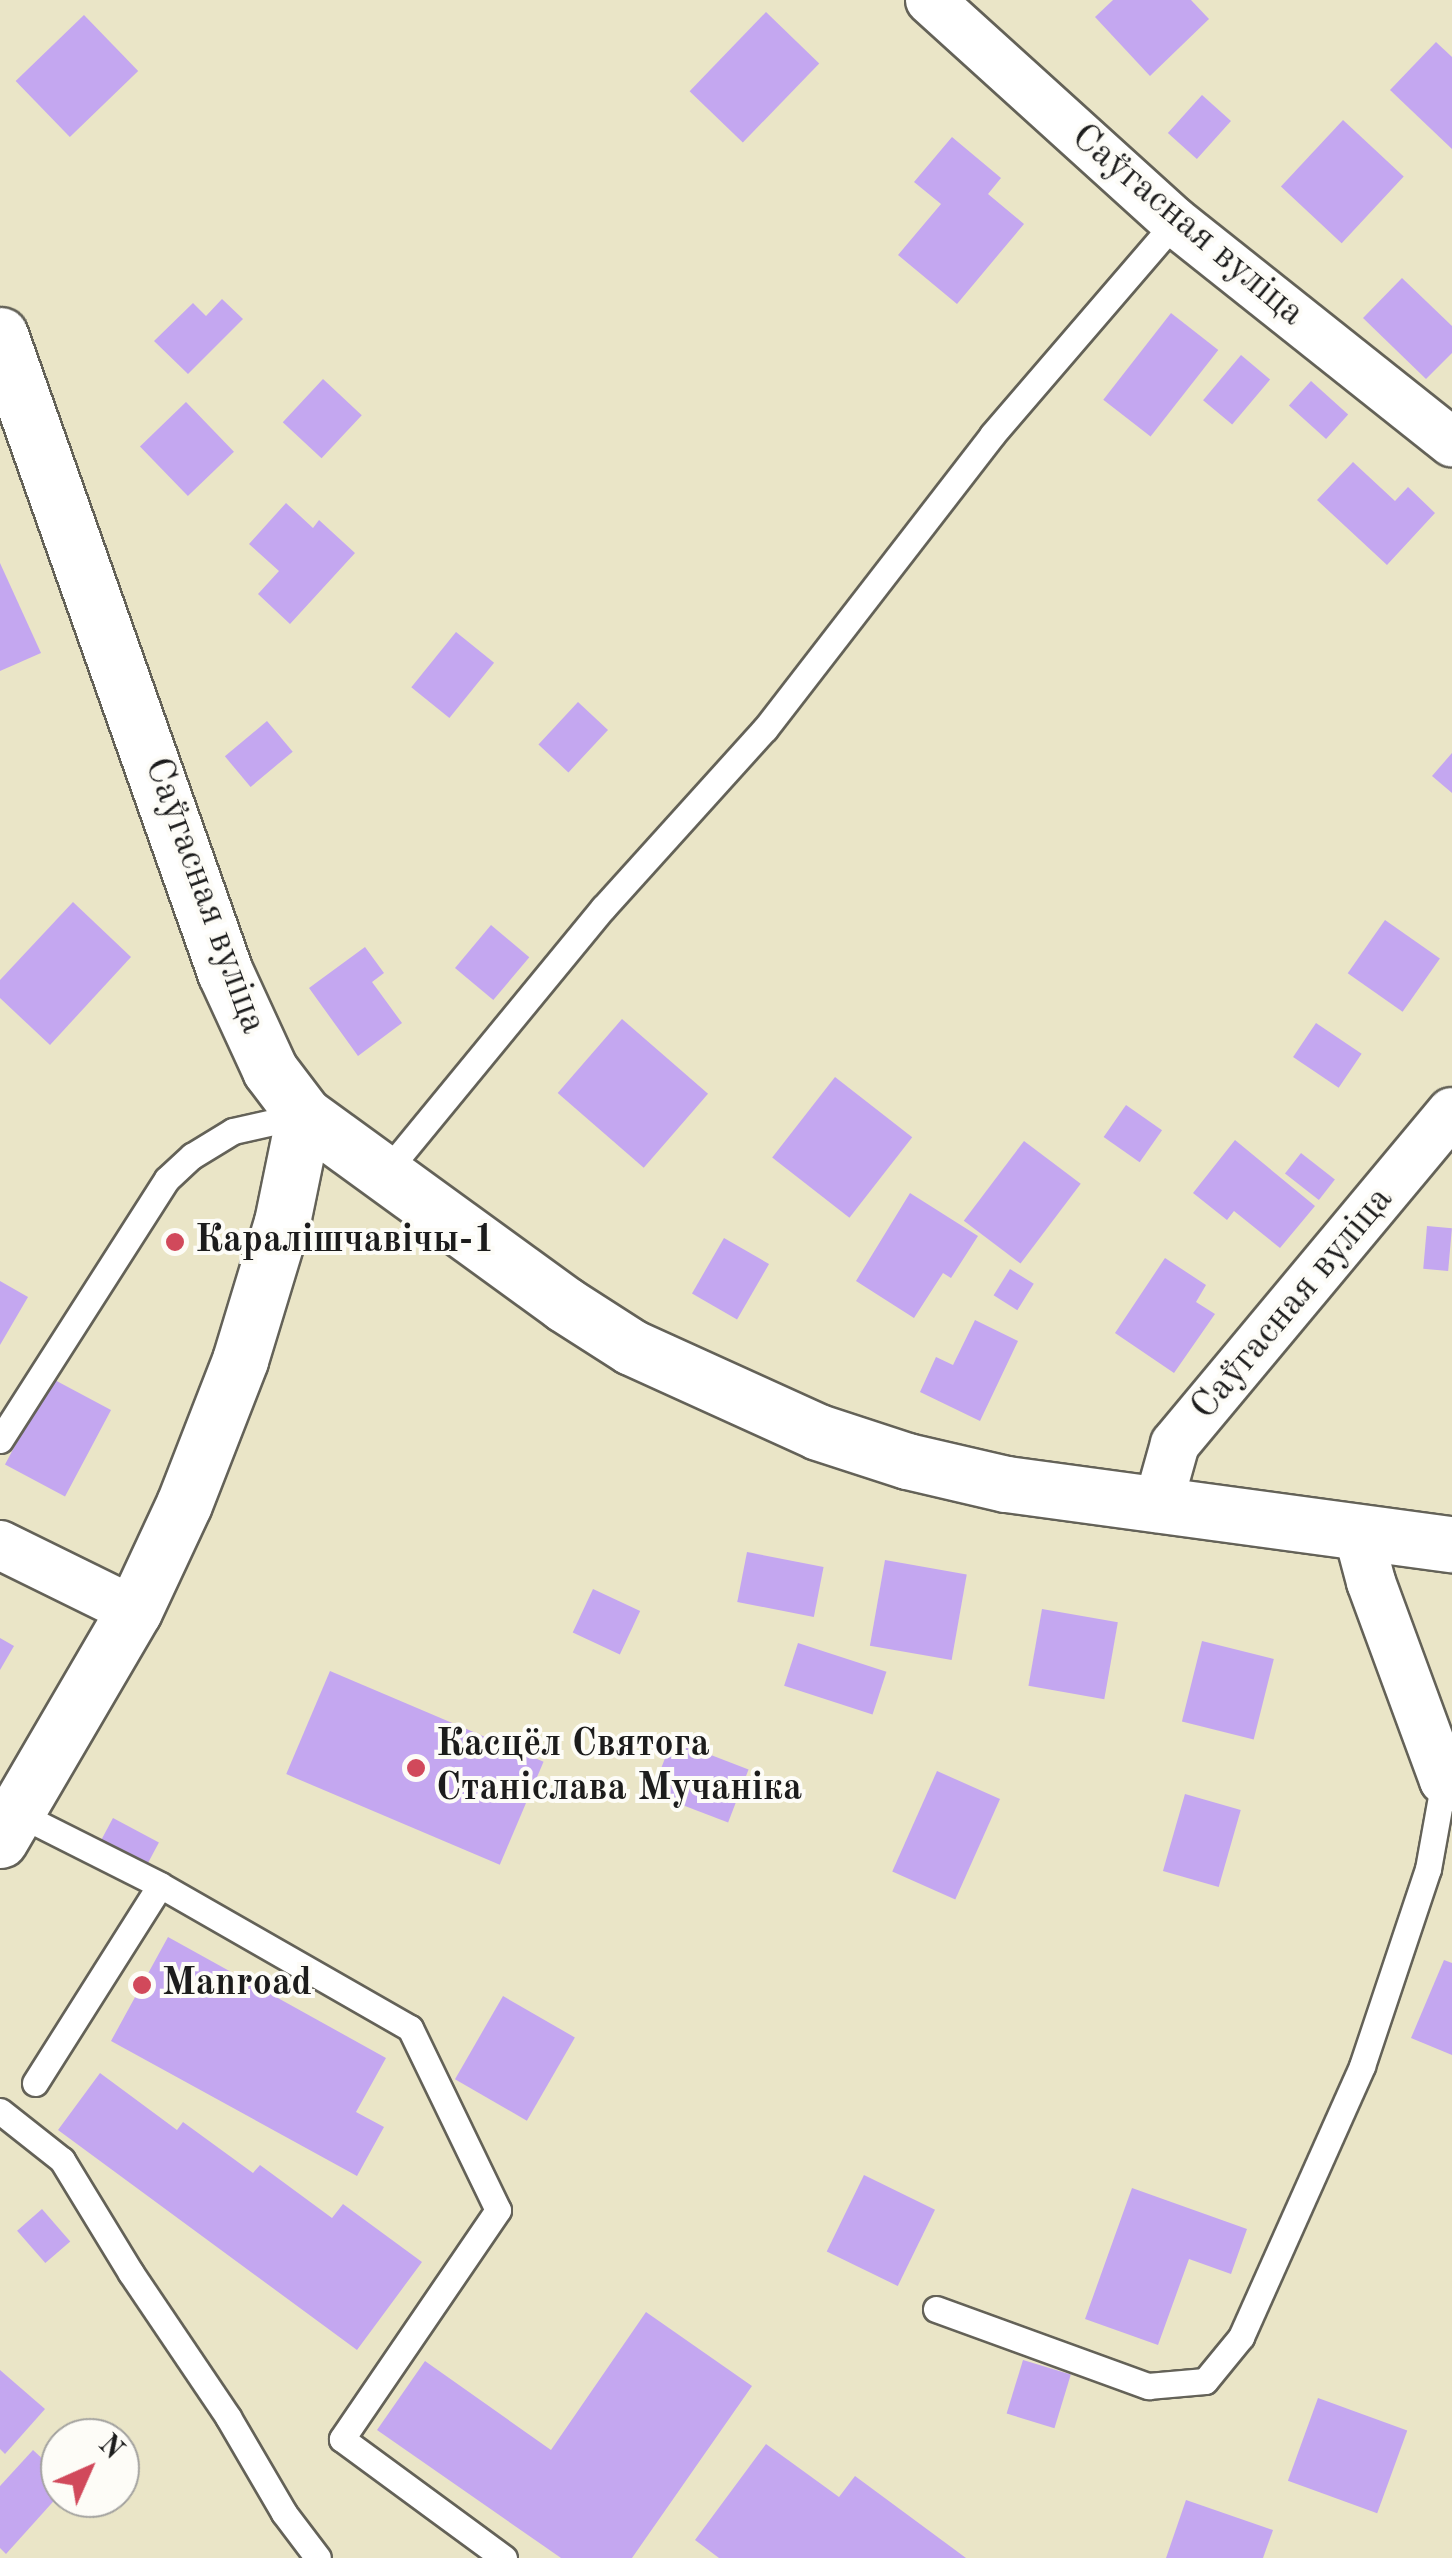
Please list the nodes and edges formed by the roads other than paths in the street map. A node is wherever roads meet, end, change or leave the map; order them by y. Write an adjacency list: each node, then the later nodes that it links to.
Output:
1 (930, 0): 2 (street, Саўгасная вуліца)
2 (1175, 222): 4 (street, Саўгасная вуліца); 7 (lane)
3 (0, 335): 6 (main road, Саўгасная вуліца)
4 (1452, 442)
5 (1452, 1112): 9 (street, Саўгасная вуліца)
6 (304, 1115): 7 (main road, Саўгасная вуліца); 8 (lane); 13 (main road)
7 (386, 1172): 9 (main road, Саўгасная вуліца)
8 (0, 1440)
9 (1156, 1508): 10 (main road, Саўгасная вуліца)
10 (1358, 1533): 11 (main road, Саўгасная вуліца); 14 (street)
11 (1452, 1544)
12 (0, 1545): 13 (street)
13 (134, 1611): 15 (main road)
14 (1448, 1784): 19 (lane)
15 (8, 1826): 16 (lane)
16 (160, 1885): 17 (lane); 21 (lane)
17 (35, 2082)
18 (0, 2111): 20 (lane)
19 (936, 2309)
20 (318, 2558)
21 (504, 2558)

